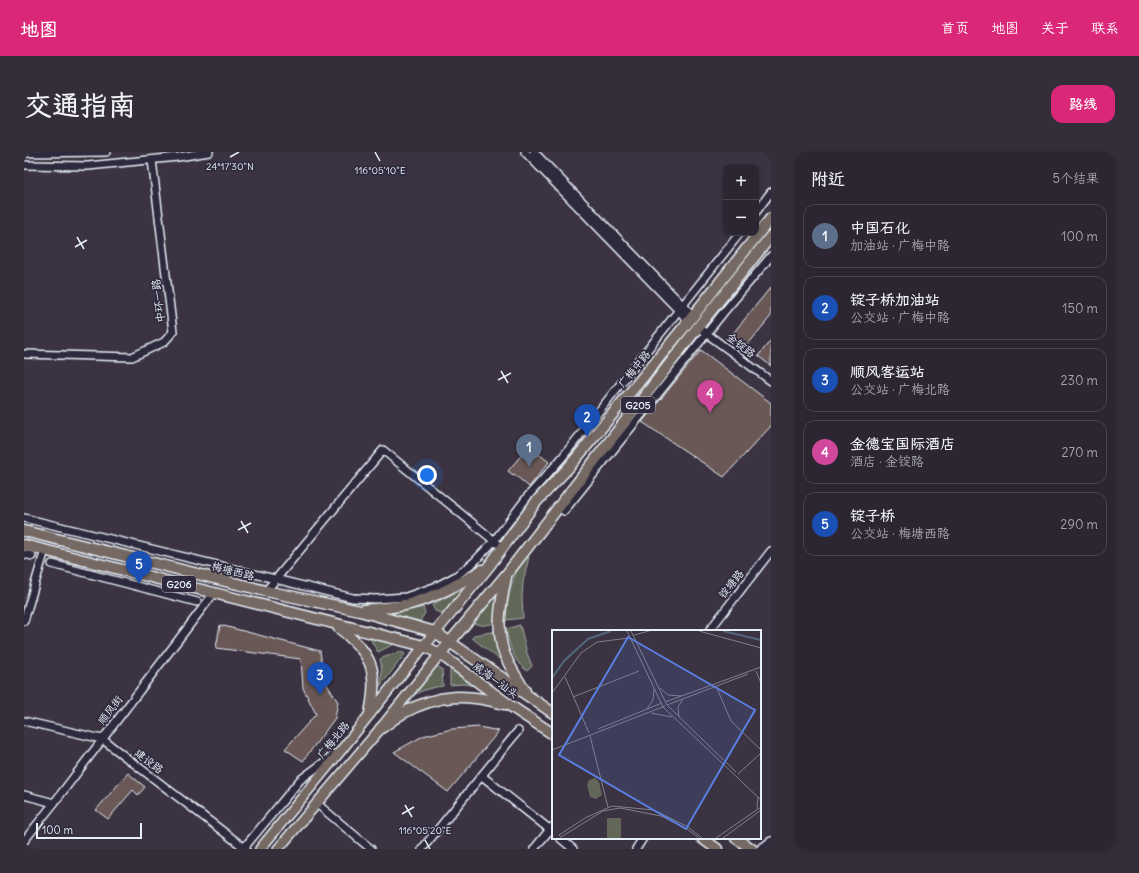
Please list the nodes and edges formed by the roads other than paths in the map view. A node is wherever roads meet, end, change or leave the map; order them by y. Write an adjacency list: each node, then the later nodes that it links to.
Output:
1 (106, 152): 5 (street)
2 (209, 152): 6 (street)
3 (526, 152): 14 (street)
4 (534, 152): 14 (street)
5 (24, 153)
6 (152, 160): 7 (street); 18 (street, 中环一路)
7 (24, 165)
8 (771, 192): 9 (street)
9 (759, 208)
10 (771, 218): 15 (highway, 广梅中路 / G205)
11 (738, 236): 14 (street)
12 (771, 236): 16 (highway, G205)
13 (771, 256): 17 (street)
14 (681, 308): 15 (street); 23 (street)
15 (691, 319): 25 (highway, 广梅中路 / G205)
16 (698, 327): 17 (street, 金锭路); 20 (highway, G205)
17 (707, 333): 19 (street, 金锭路); 20 (street)
18 (24, 354)
19 (771, 381)
20 (558, 507): 32 (highway, G205)
21 (24, 518): 33 (street)
22 (24, 532): 35 (highway, 梅塘西路 / G206)
23 (494, 541): 25 (street); 33 (street); 33 (street)
24 (24, 545): 26 (highway, G206)
25 (503, 548): 31 (highway, 广梅中路 / G205)
26 (45, 550): 36 (highway, G206); 40 (street)
27 (771, 551): 42 (street, 锭塘路)
28 (24, 554): 29 (street)
29 (32, 556)
30 (52, 564): 37 (street)
31 (489, 566): 34 (highway, 广梅中路 / G205); 39 (highway)
32 (506, 575): 38 (highway, G205); 47 (highway)
33 (276, 579): 35 (street)
34 (470, 589): 38 (highway); 43 (highway, 广梅中路 / G205)
35 (266, 591): 39 (highway, 梅塘西路 / G206)
36 (214, 593): 41 (highway, G206); 55 (street, 顺风街)
37 (197, 602)
38 (484, 602): 44 (highway, G205)
39 (360, 611): 43 (highway, 梅塘西路 / G206)
40 (24, 621)
41 (335, 624): 45 (highway, G206); 50 (highway)
42 (710, 630)
43 (435, 632): 44 (highway, 威海—汕头 / G206); 45 (highway, 广梅中路 / G205)
44 (450, 642): 46 (highway, G205); 47 (highway, 威海—汕头 / G206)
45 (424, 646): 46 (highway, 威海—汕头 / G206); 50 (main road, 广梅北路)
46 (440, 654): 48 (highway, 威海—汕头 / G206); 52 (main road)
47 (528, 695): 49 (highway, 威海—汕头 / G206)
48 (512, 707): 52 (highway); 54 (highway, 威海—汕头 / G206)
49 (552, 712)
50 (370, 713): 56 (main road, 广梅北路)
51 (24, 721): 55 (street, 建设路)
52 (380, 728): 60 (main road)
53 (518, 731): 57 (street)
54 (552, 733)
55 (102, 739): 59 (street, 顺风街); 68 (street, 建设路)
56 (343, 748): 68 (street); 69 (main road, 广梅北路)
57 (482, 776): 61 (street); 72 (street)
58 (24, 795): 59 (street)
59 (54, 803): 66 (street, 顺风街)
60 (316, 803): 70 (main road); 71 (street)
61 (552, 829): 73 (street)
62 (561, 839): 74 (street)
63 (642, 839): 75 (street)
64 (703, 839): 76 (highway)
65 (737, 839): 77 (highway)
66 (24, 841)
67 (771, 841): 78 (street)
68 (244, 849)
69 (260, 849)
70 (278, 849)
71 (371, 849)
72 (422, 849)
73 (534, 849)
74 (573, 849)
75 (636, 849)
76 (717, 849)
77 (752, 849)
78 (760, 849)

